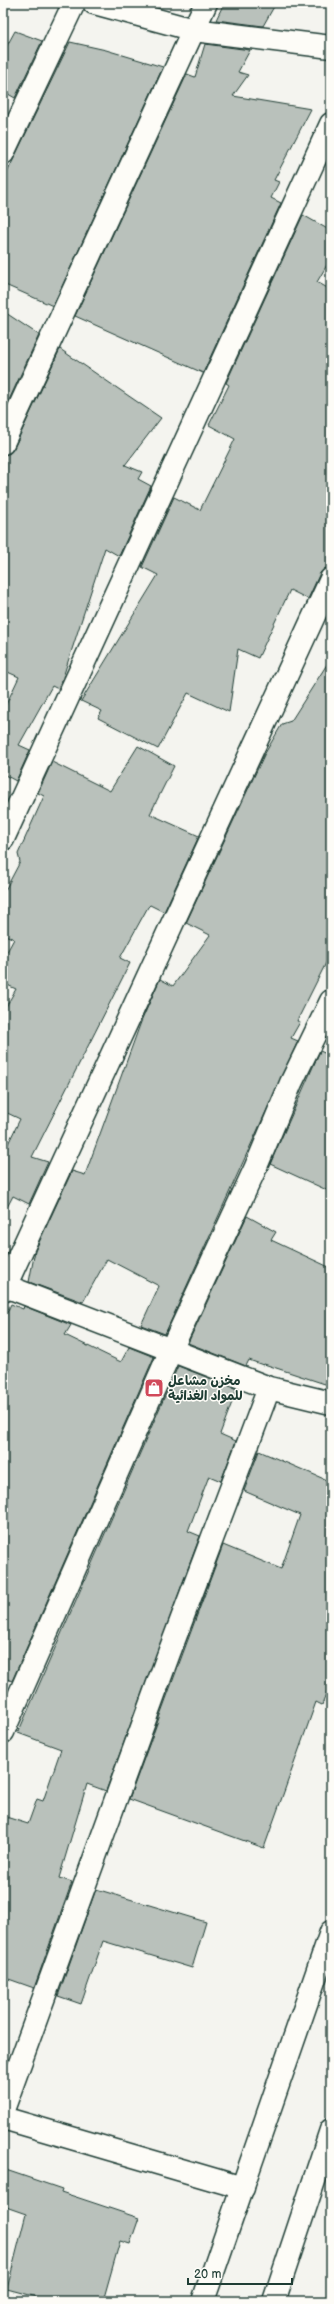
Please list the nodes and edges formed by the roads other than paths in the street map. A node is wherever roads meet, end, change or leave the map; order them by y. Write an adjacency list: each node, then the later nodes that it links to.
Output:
1 (74, 3): 7 (street)
2 (94, 3): 4 (street)
3 (206, 3): 4 (street)
4 (194, 30): 5 (street); 8 (street)
5 (331, 47)
6 (331, 124): 10 (street)
7 (3, 153)
8 (3, 443)
9 (331, 579): 12 (street)
10 (3, 839)
11 (331, 1001): 13 (street)
12 (4, 1288): 13 (street)
13 (171, 1350): 14 (street); 16 (street)
14 (269, 1388): 15 (street); 18 (street)
15 (331, 1404)
16 (3, 1732)
17 (331, 1932): 21 (street)
18 (3, 2110)
19 (3, 2118): 21 (street)
20 (331, 2130): 23 (street)
21 (243, 2188): 22 (street)
22 (203, 2301)
23 (274, 2301)

